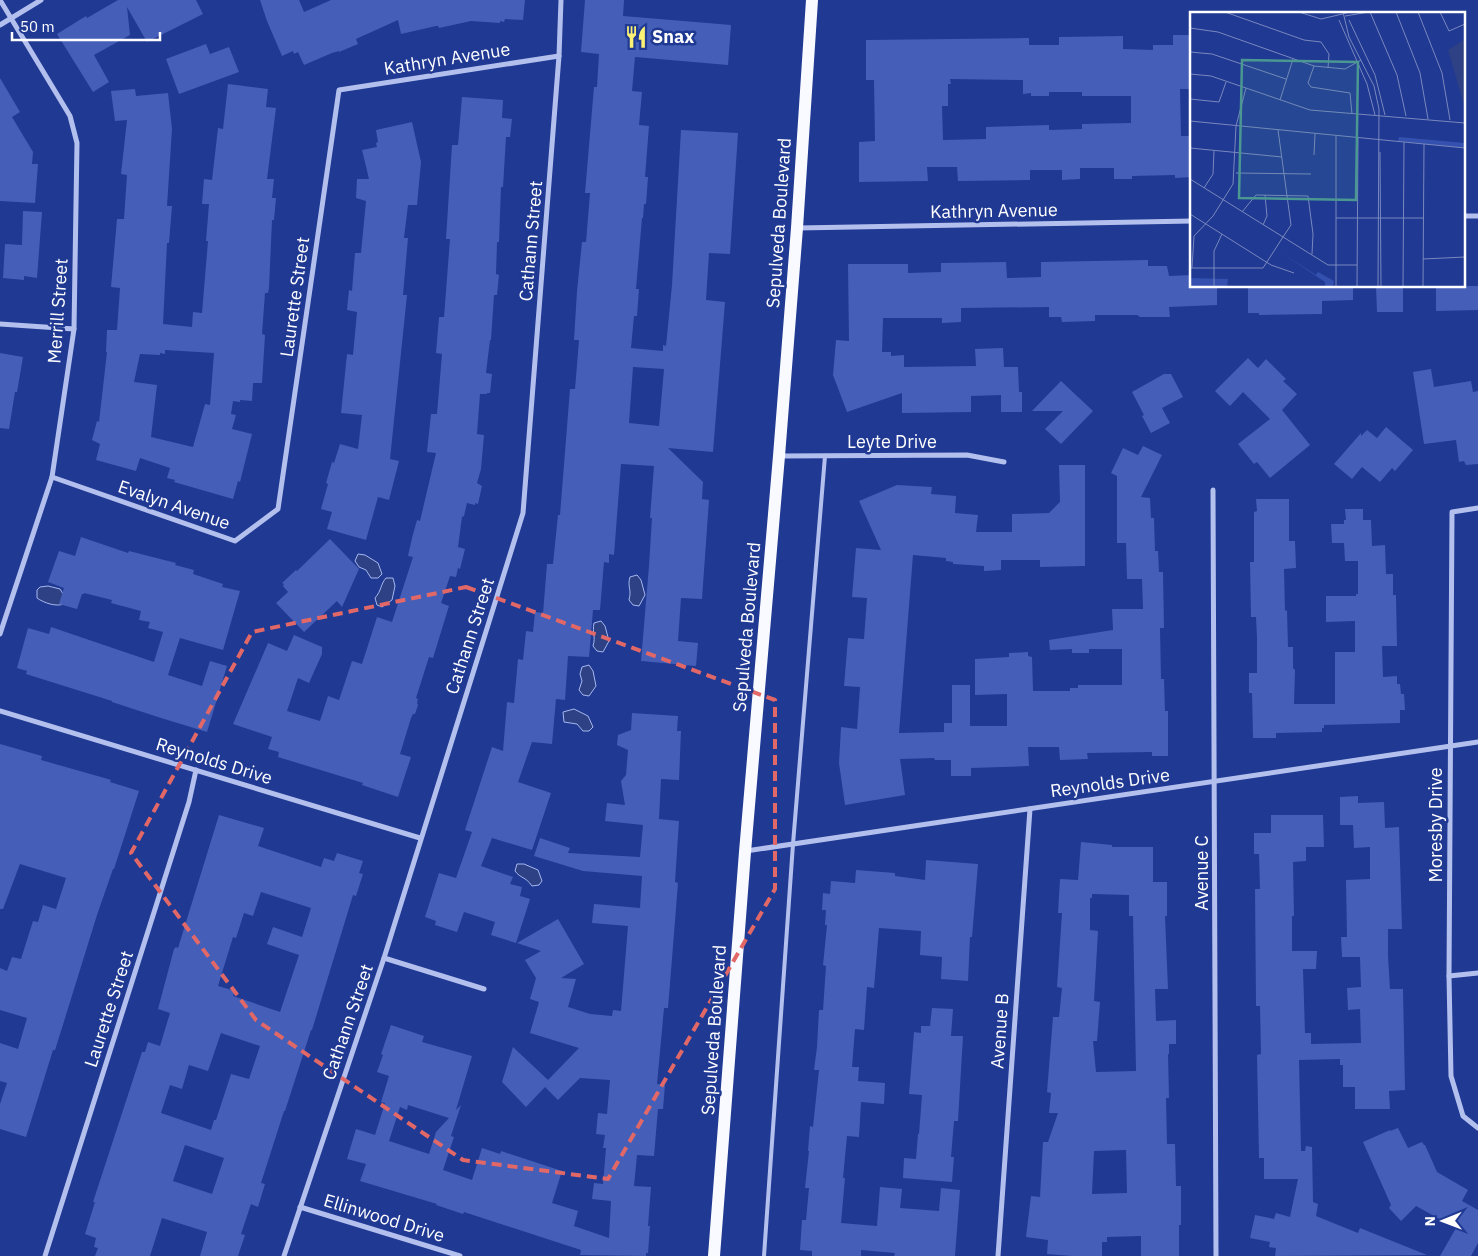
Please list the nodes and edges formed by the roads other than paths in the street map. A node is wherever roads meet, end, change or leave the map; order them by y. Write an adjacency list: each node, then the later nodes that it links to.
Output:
1 (0, 0): 5 (street, Merrill Street)
2 (41, 0): 5 (street)
3 (561, 0): 7 (street, Cathann Street)
4 (812, 0): 10 (main road, Sepulveda Boulevard)
5 (12, 18): 6 (street); 12 (street, Merrill Street)
6 (0, 24)
7 (559, 56): 8 (street, Kathryn Avenue); 27 (street, Cathann Street)
8 (339, 90): 19 (street, Laurette Street)
9 (1190, 221): 10 (street, Kathryn Avenue)
10 (797, 228): 13 (main road, Sepulveda Boulevard)
11 (0, 324): 12 (street)
12 (74, 329): 16 (street, Merrill Street)
13 (780, 456): 14 (street, Leyte Drive); 29 (main road, Sepulveda Boulevard)
14 (825, 456): 15 (street, Leyte Drive); 28 (lane)
15 (1004, 462)
16 (52, 477): 19 (street, Evalyn Avenue); 20 (street, Merrill Street)
17 (1213, 490): 25 (street, Avenue C)
18 (1478, 508): 23 (street, Moresby Drive)
19 (278, 509)
20 (0, 634)
21 (0, 711): 24 (street, Reynolds Drive)
22 (1478, 742): 23 (street, Reynolds Drive)
23 (1451, 746): 25 (street, Reynolds Drive); 32 (street, Moresby Drive)
24 (196, 770): 27 (street, Reynolds Drive); 36 (street, Laurette Street)
25 (1215, 781): 26 (street, Reynolds Drive); 42 (street, Avenue C)
26 (1030, 809): 28 (street, Reynolds Drive); 41 (street, Avenue B)
27 (420, 838): 30 (street, Cathann Street)
28 (794, 844): 29 (street, Reynolds Drive); 40 (lane)
29 (745, 852): 39 (main road, Sepulveda Boulevard)
30 (384, 958): 33 (street); 35 (street, Cathann Street)
31 (1478, 973): 32 (street)
32 (1449, 976): 34 (street, Moresby Drive)
33 (484, 989)
34 (1478, 1128)
35 (300, 1207): 37 (street, Cathann Street); 38 (street, Ellinwood Drive)
36 (45, 1256)
37 (284, 1256)
38 (460, 1256)
39 (714, 1256)
40 (764, 1256)
41 (998, 1256)
42 (1216, 1256)

